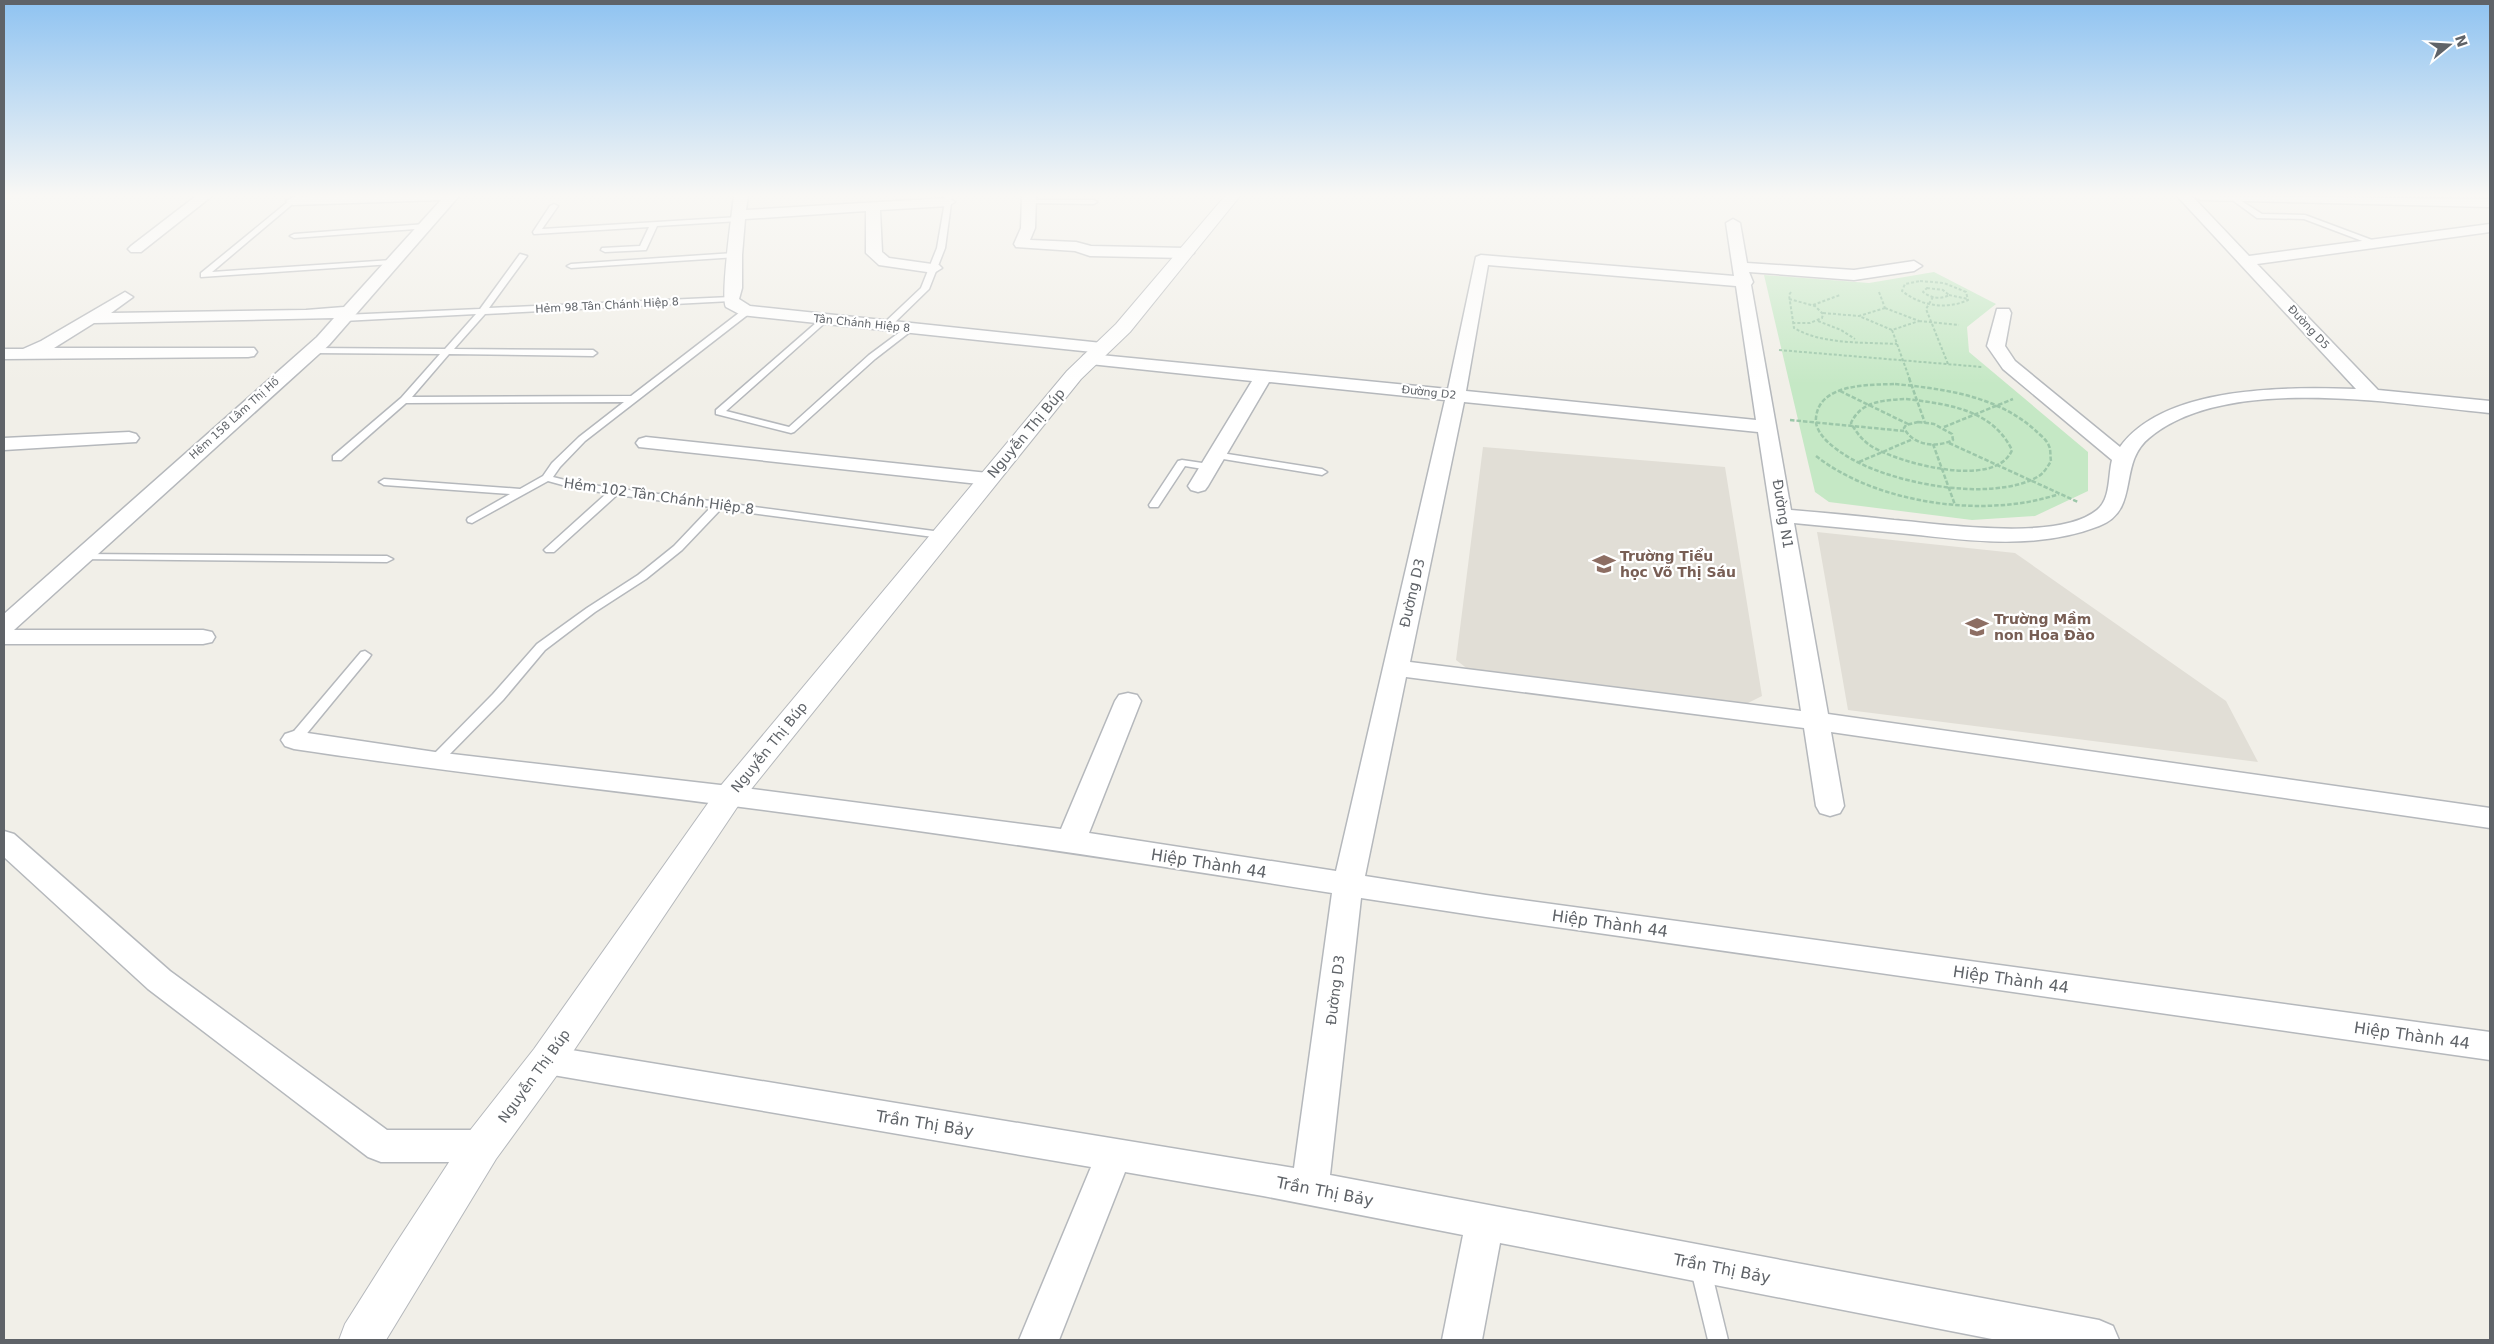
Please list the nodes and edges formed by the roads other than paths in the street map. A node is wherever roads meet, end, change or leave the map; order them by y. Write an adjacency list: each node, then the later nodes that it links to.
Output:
1 (224, 259): 13 (lane)
2 (395, 259): 13 (street, Hẻm 158 Lâm Thị Hố)
3 (521, 259): 21 (lane)
4 (679, 259): 14 (lane)
5 (734, 259): 19 (street)
6 (878, 259): 16 (street)
7 (937, 259): 16 (lane)
8 (1182, 259): 32 (street, Nguyễn Thị Búp)
9 (1740, 259): 17 (street, Đường N1)
10 (2245, 259): 12 (street, Đường D5)
11 (2263, 259): 12 (street)
12 (2247, 261): 35 (street, Đường D5)
13 (392, 262): 23 (street, Hẻm 158 Lâm Thị Hố)
14 (571, 266)
15 (1914, 266): 17 (street)
16 (934, 268): 26 (lane)
17 (1743, 274): 36 (street, Đường D3); 40 (street, Đường N1)
18 (125, 297): 24 (street)
19 (731, 299): 20 (street); 21 (lane, Hẻm 98 Tân Chánh Hiệp 8)
20 (747, 311): 25 (street, Tân Chánh Hiệp 8); 37 (lane, Hẻm 102 Tân Chánh Hiệp 8)
21 (482, 312): 23 (lane, Hẻm 98 Tân Chánh Hiệp 8); 30 (lane)
22 (2003, 313): 45 (street)
23 (346, 315): 24 (street); 28 (street, Hẻm 158 Lâm Thị Hố)
24 (92, 318): 33 (street)
25 (824, 319): 26 (street, Tân Chánh Hiệp 8); 27 (lane)
26 (887, 325): 27 (street, Tân Chánh Hiệp 8)
27 (910, 328): 32 (street, Tân Chánh Hiệp 8)
28 (313, 350): 30 (lane); 60 (street, Hẻm 158 Lâm Thị Hố)
29 (248, 352): 33 (street)
30 (449, 352): 31 (lane); 38 (lane)
31 (593, 353)
32 (1096, 353): 34 (street, Đường D2); 49 (street, Nguyễn Thị Búp)
33 (8, 356)
34 (1264, 376): 36 (street, Đường D2); 46 (street)
35 (2371, 394): 39 (street); 45 (street)
36 (1456, 395): 40 (street, Đường D2); 66 (street, Đường D3)
37 (635, 399): 38 (lane); 48 (lane, Hẻm 102 Tân Chánh Hiệp 8)
38 (404, 400): 44 (lane)
39 (2490, 407)
40 (1768, 422): 56 (street, Đường N1)
41 (129, 438): 43 (street)
42 (646, 443): 49 (street)
43 (4, 444)
44 (336, 458)
45 (2122, 458): 56 (street)
46 (1212, 461): 47 (lane); 51 (street); 55 (lane)
47 (1322, 472)
48 (546, 478): 52 (lane, Hẻm 102 Tân Chánh Hiệp 8); 53 (lane)
49 (988, 479): 58 (street, Nguyễn Thị Búp)
50 (384, 482): 53 (lane)
51 (1198, 486)
52 (615, 491): 54 (lane, Hẻm 102 Tân Chánh Hiệp 8); 59 (lane)
53 (521, 492): 57 (lane)
54 (719, 505): 58 (lane, Hẻm 102 Tân Chánh Hiệp 8); 70 (lane)
55 (1154, 505)
56 (1783, 516): 68 (street, Đường N1)
57 (472, 520)
58 (941, 535): 71 (street, Nguyễn Thị Búp)
59 (550, 550)
60 (79, 557): 61 (lane); 62 (street, Hẻm 158 Lâm Thị Hố)
61 (387, 559)
62 (4, 626)
63 (203, 637): 64 (street)
64 (4, 638)
65 (365, 655): 69 (lane)
66 (1395, 668): 68 (street); 76 (street, Đường D3)
67 (1128, 701): 75 (street)
68 (1816, 721): 72 (street, Đường N1); 73 (street)
69 (294, 740): 70 (street, Hiệp Thành 44)
70 (435, 761): 71 (street, Hiệp Thành 44)
71 (730, 796): 75 (street, Hiệp Thành 44); 78 (street, Nguyễn Thị Búp)
72 (1830, 806)
73 (2490, 818)
74 (4, 841): 79 (street)
75 (1071, 841): 76 (street, Hiệp Thành 44)
76 (1348, 884): 77 (street, Hiệp Thành 44); 81 (street, Đường D3)
77 (2490, 1046)
78 (547, 1060): 79 (street, Nguyễn Thị Búp); 80 (street, Trần Thị Bảy)
79 (482, 1146): 84 (street, Nguyễn Thị Búp)
80 (1114, 1154): 81 (street, Trần Thị Bảy); 85 (street)
81 (1310, 1188): 82 (street, Trần Thị Bảy)
82 (1484, 1223): 83 (street, Trần Thị Bảy); 86 (street)
83 (1699, 1264): 87 (lane); 88 (street, Trần Thị Bảy)
84 (361, 1340)
85 (1039, 1340)
86 (1462, 1340)
87 (1718, 1340)
88 (2099, 1340)

